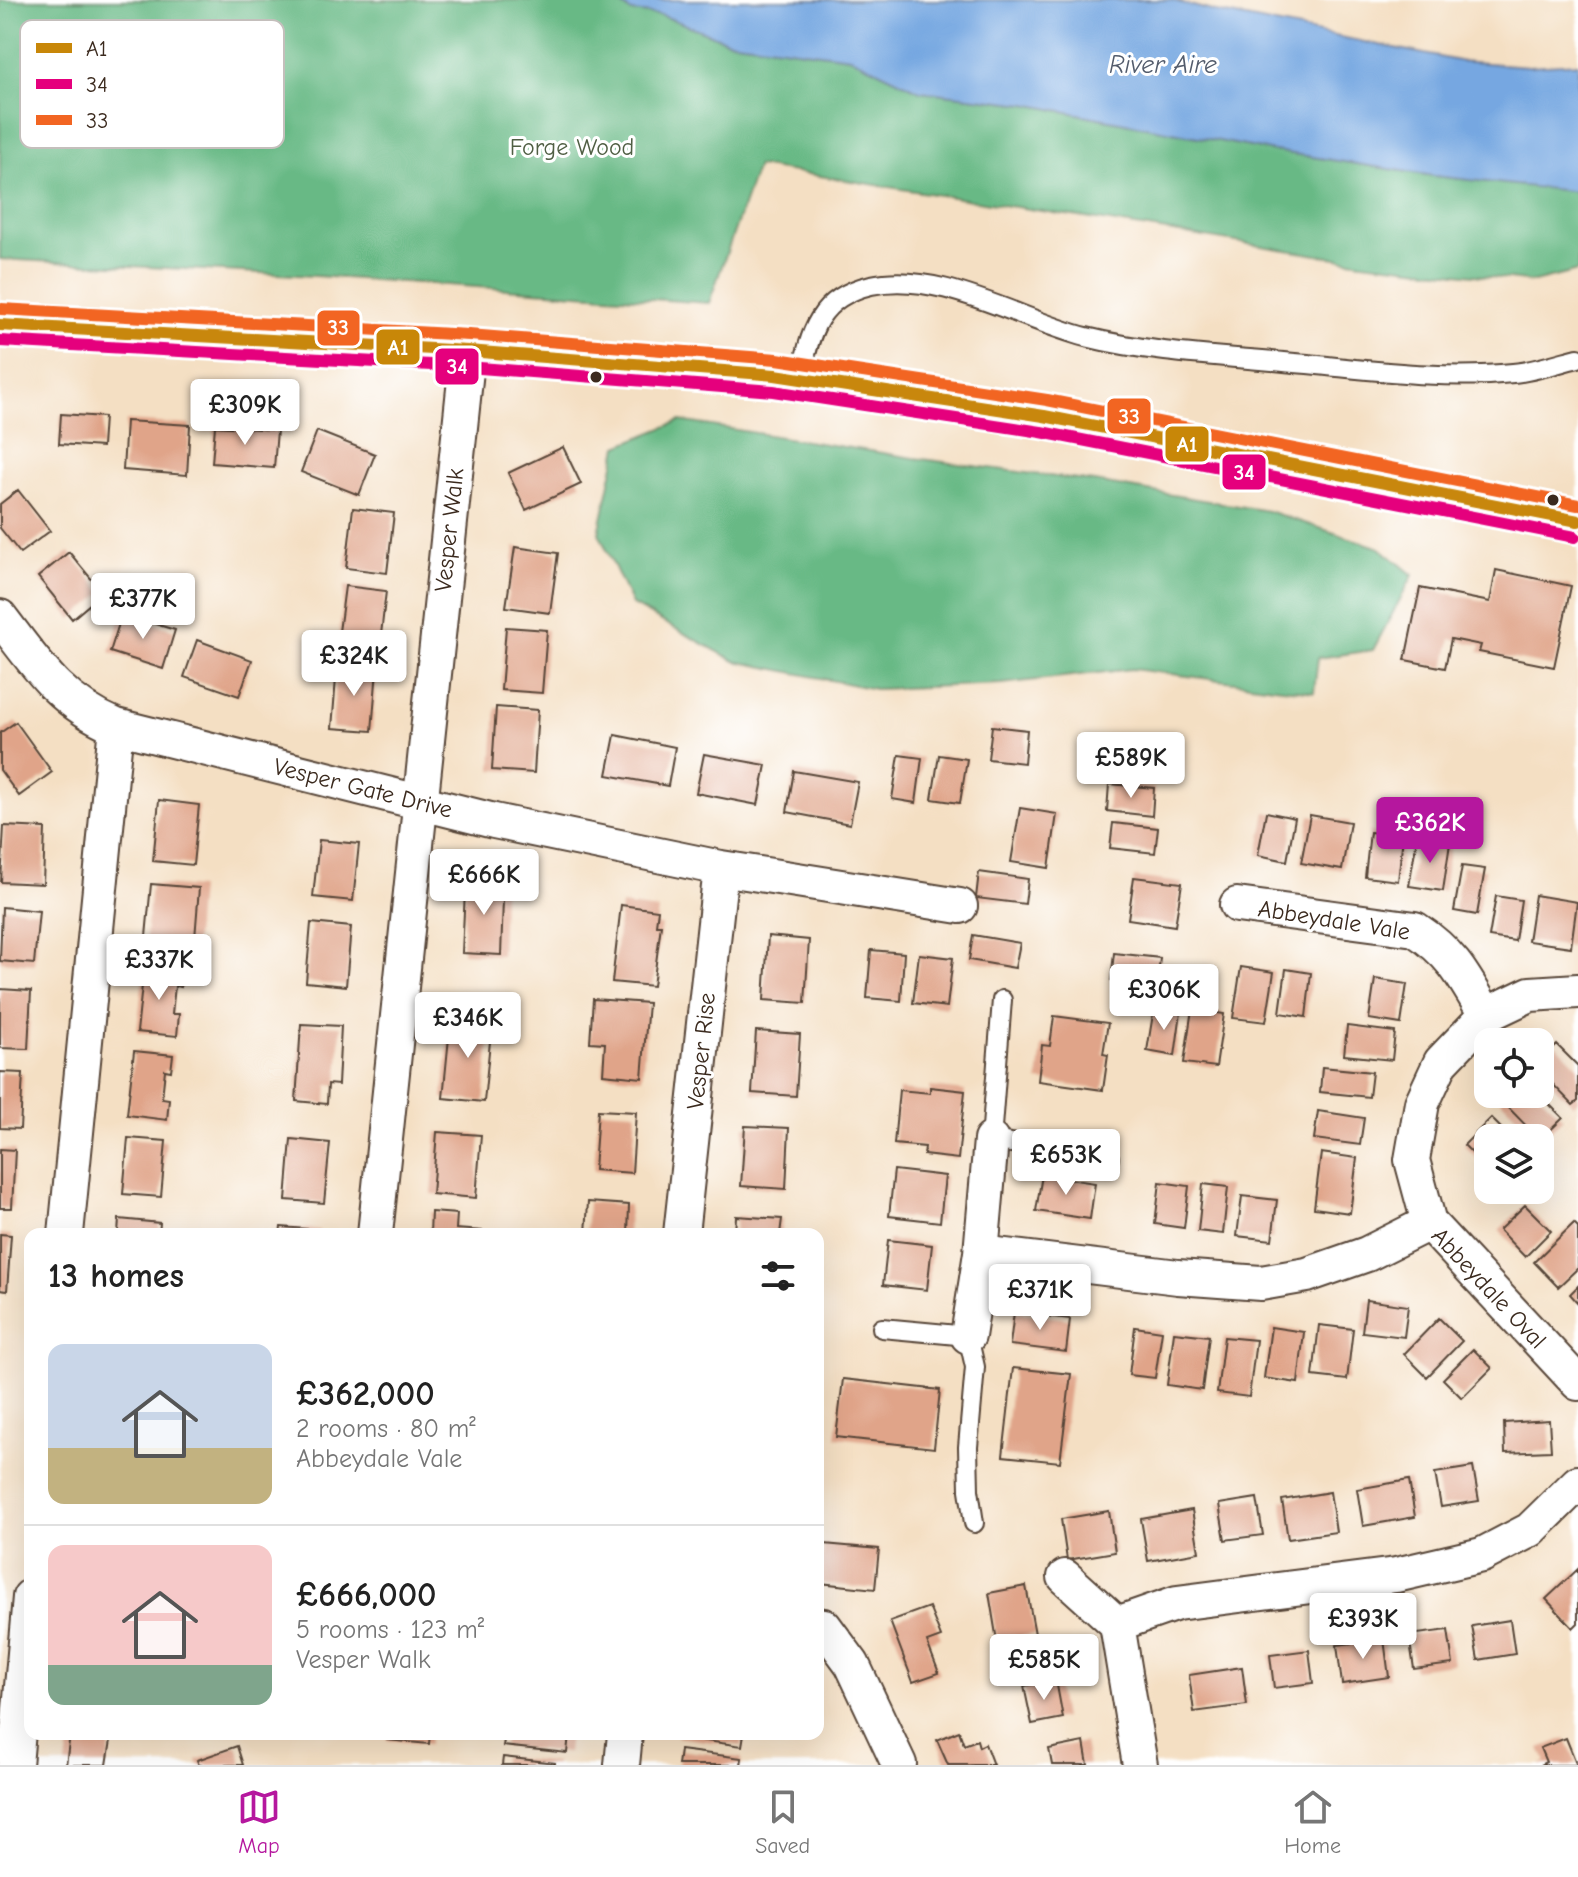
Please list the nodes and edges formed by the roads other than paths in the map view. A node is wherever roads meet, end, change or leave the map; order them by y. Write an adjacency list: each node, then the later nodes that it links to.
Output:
1 (0, 325): 2 (main road)
2 (468, 351): 4 (main road); 8 (street, Vesper Walk)
3 (1578, 358): 4 (lane)
4 (801, 379): 5 (main road)
5 (1578, 521)
6 (5, 635): 7 (street, Vesper Gate Drive)
7 (116, 726): 8 (street, Vesper Gate Drive); 18 (street)
8 (419, 804): 9 (street, Vesper Gate Drive); 19 (street, Vesper Walk)
9 (721, 868): 11 (street, Vesper Gate Drive); 20 (street, Vesper Rise)
10 (1237, 905): 14 (street, Abbeydale Vale)
11 (960, 906)
12 (1578, 991): 14 (street, Abbeydale Oval)
13 (1002, 1000): 15 (lane)
14 (1486, 1015): 17 (street, Abbeydale Oval)
15 (991, 1140): 16 (lane); 21 (street)
16 (1109, 1158)
17 (1429, 1223): 21 (street); 24 (street, Abbeydale Oval)
18 (67, 1228)
19 (376, 1228)
20 (682, 1228)
21 (981, 1253): 23 (street)
22 (882, 1328): 23 (lane)
23 (968, 1336): 26 (lane)
24 (1578, 1383)
25 (1578, 1483): 29 (street)
26 (974, 1523)
27 (1065, 1577): 29 (street)
28 (24, 1610): 31 (street)
29 (1117, 1624): 36 (street)
30 (824, 1626): 33 (street)
31 (13, 1634): 34 (street)
32 (624, 1740): 35 (street)
33 (899, 1764)
34 (15, 1765)
35 (622, 1765)
36 (1140, 1765)

